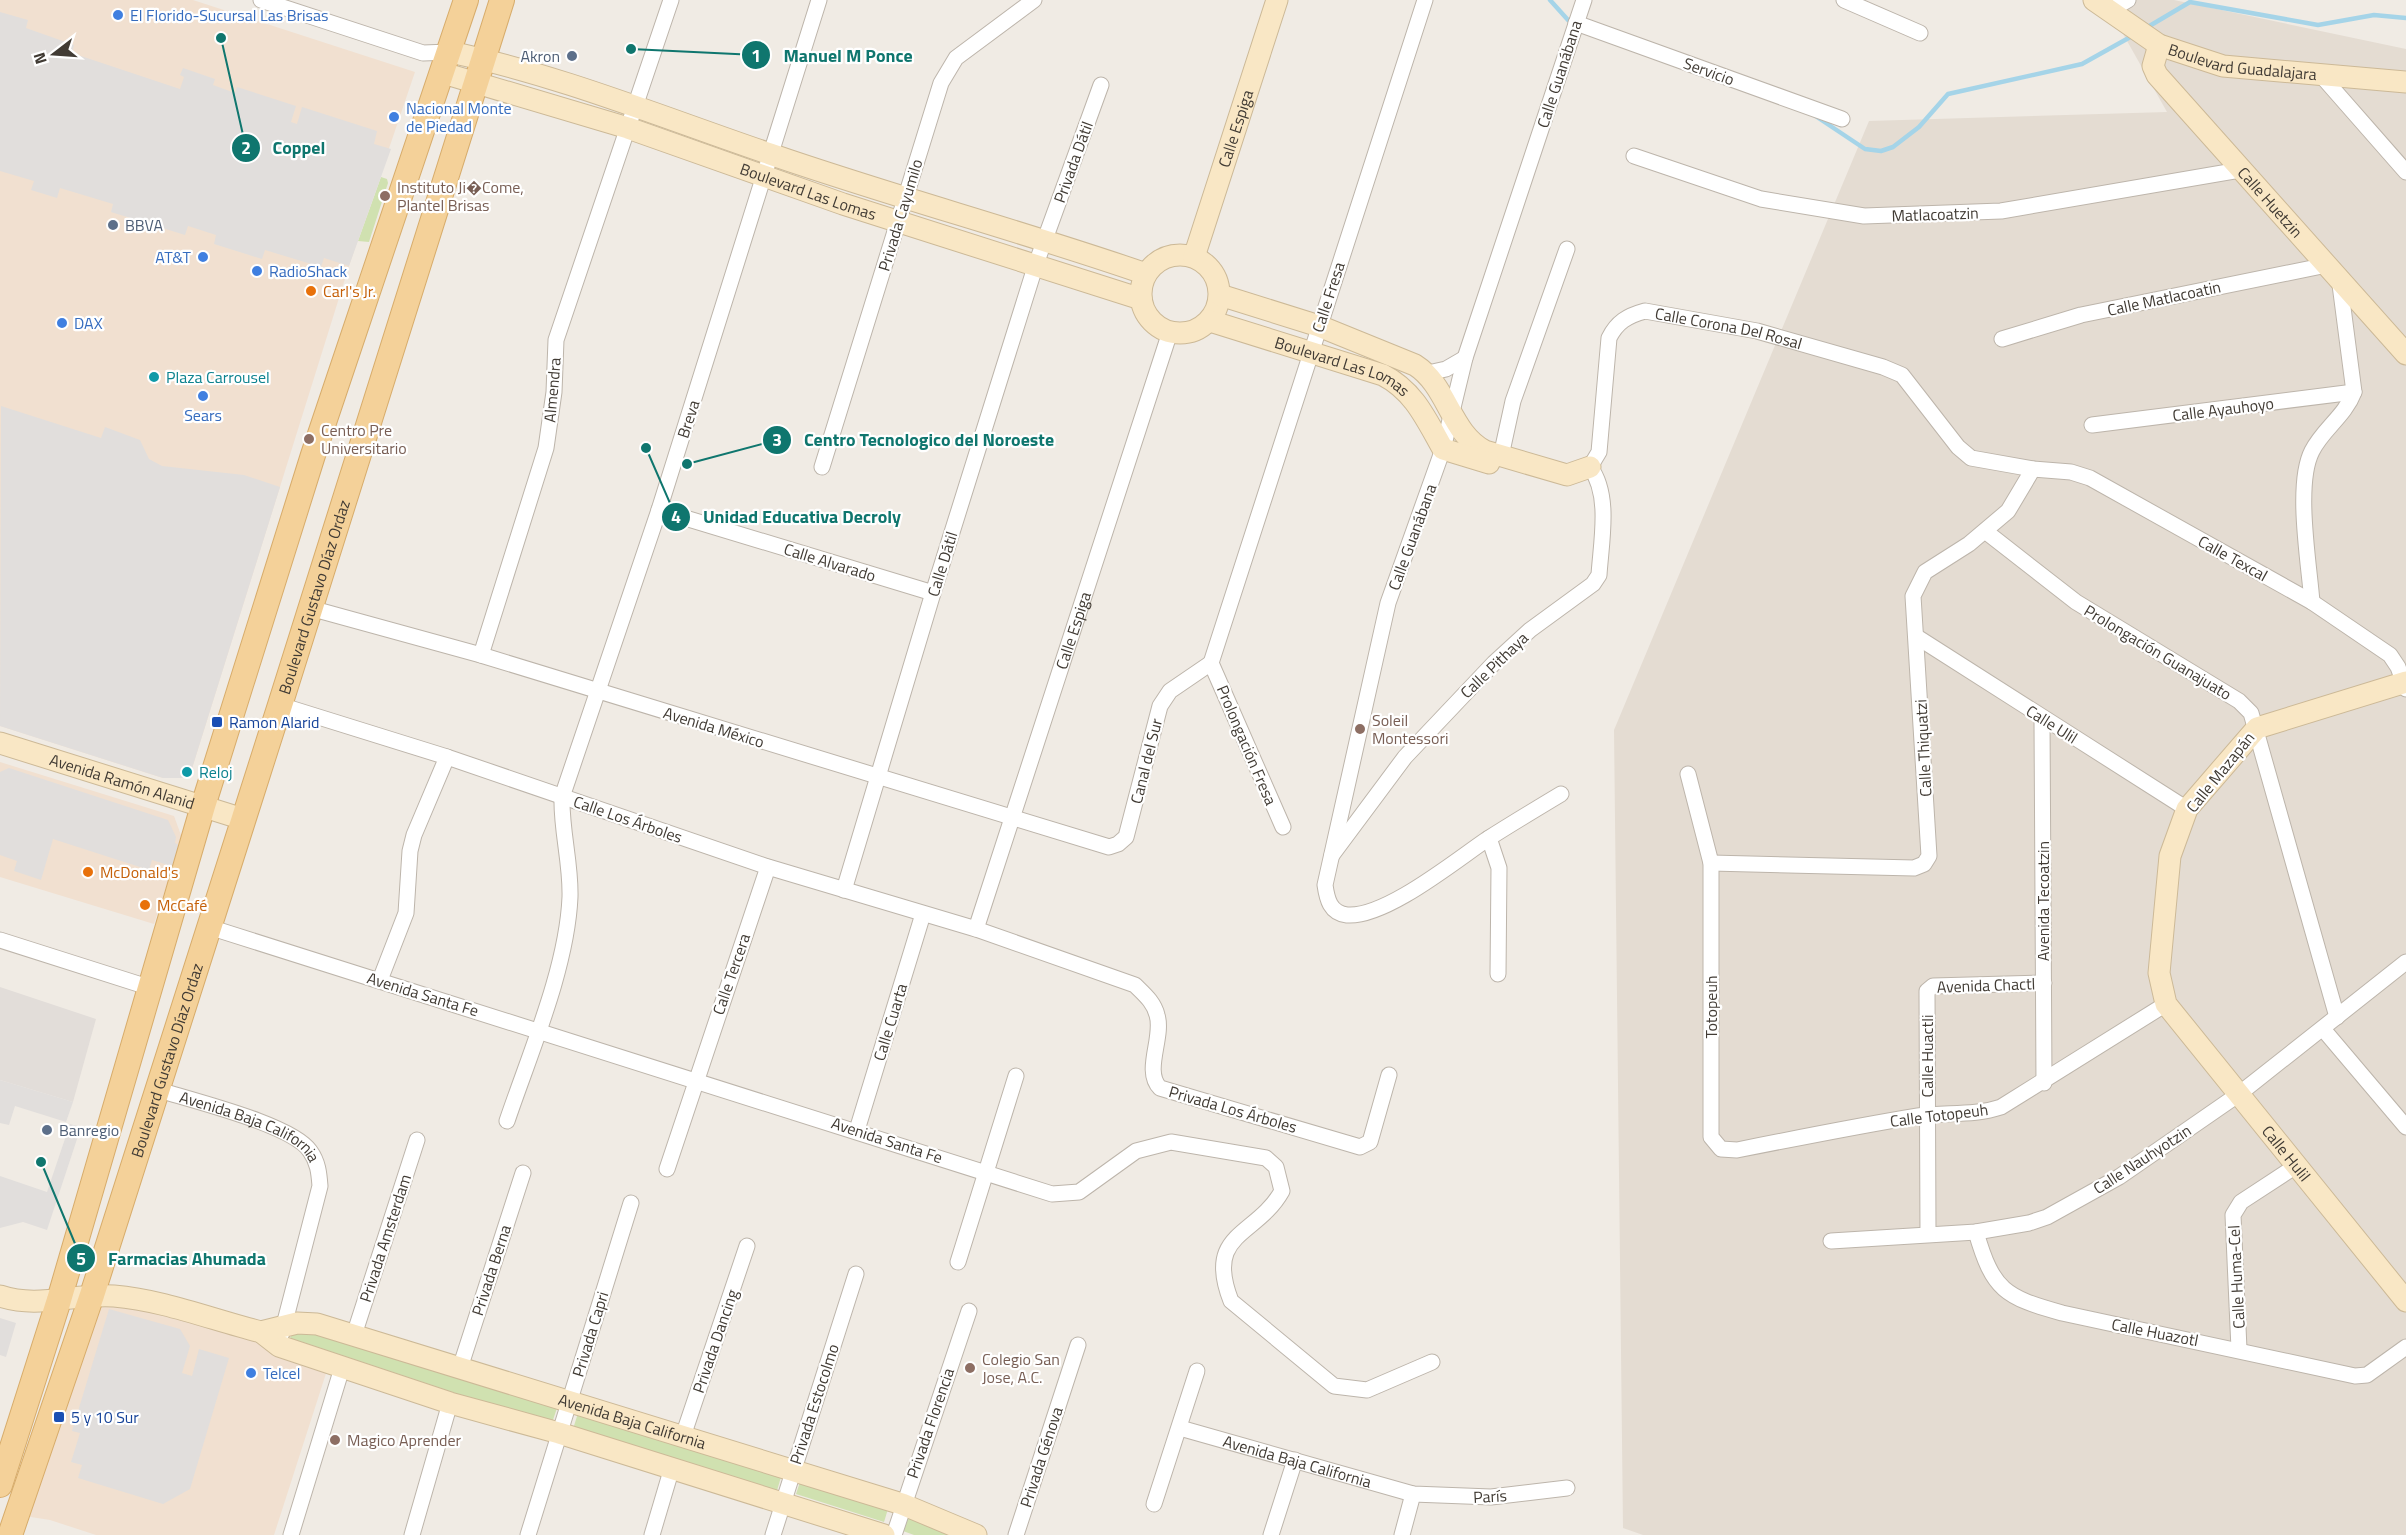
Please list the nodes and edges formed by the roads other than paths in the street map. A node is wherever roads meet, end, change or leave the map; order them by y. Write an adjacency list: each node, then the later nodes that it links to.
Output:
1 (261, 0): 16 (street)
2 (466, 0): 16 (main road, Boulevard Gustavo Díaz Ordaz)
3 (502, 0): 15 (main road, Boulevard Gustavo Díaz Ordaz)
4 (670, 0): 21 (street, Almendra)
5 (819, 0): 24 (street, Breva)
6 (1034, 0): 29 (street, Privada Cayumilo)
7 (1277, 0): 33 (street, Calle Espiga)
8 (1425, 0): 40 (street, Calle Fresa)
9 (1584, 0): 12 (street, Calle Guanábana)
10 (1844, 0): 13 (street)
11 (2113, 8): 14 (street, Boulevard Guadalajara)
12 (1576, 23): 22 (street, Servicio); 45 (street, Calle Guanábana)
13 (1920, 33)
14 (2153, 42): 17 (street, Boulevard Guadalajara); 26 (street, Calle Huetzin)
15 (483, 59): 16 (street, Boulevard Las Lomas); 18 (main road, Boulevard Gustavo Díaz Ordaz); 21 (street, Boulevard Las Lomas)
16 (447, 62): 18 (street, Boulevard Las Lomas); 75 (main road, Boulevard Gustavo Díaz Ordaz)
17 (2320, 74): 19 (street, Boulevard Guadalajara); 27 (street)
18 (476, 82): 23 (street, Boulevard Las Lomas); 60 (main road, Boulevard Gustavo Díaz Ordaz)
19 (2406, 82)
20 (1101, 85): 31 (street, Privada Dátil)
21 (635, 106): 23 (street, Almendra); 24 (street, Boulevard Las Lomas)
22 (1842, 118)
23 (628, 128): 28 (street, Boulevard Las Lomas); 62 (street, Almendra)
24 (771, 155): 28 (street, Breva); 29 (street, Boulevard Las Lomas)
25 (1634, 156): 26 (street, Matlacoatzin)
26 (2240, 171): 35 (street, Calle Huetzin)
27 (2406, 172)
28 (765, 176): 30 (street, Boulevard Las Lomas); 56 (street, Breva)
29 (906, 196): 30 (street, Privada Cayumilo); 31 (street, Boulevard Las Lomas)
30 (898, 220): 34 (street, Boulevard Las Lomas); 53 (street, Privada Cayumilo)
31 (1046, 239): 34 (street, Calle Dátil); 36 (street, Boulevard Las Lomas)
32 (1566, 249): 51 (street)
33 (1194, 257): 36 (street); 37 (street)
34 (1036, 264): 38 (street, Boulevard Las Lomas); 58 (street, Calle Dátil)
35 (2333, 271): 42 (street, Calle Matlacoatin); 44 (street, Calle Huetzin); 47 (street)
36 (1146, 274): 38 (street)
37 (1220, 295): 39 (street); 40 (street, Boulevard Las Lomas)
38 (1141, 299): 41 (street)
39 (1210, 321): 41 (street); 43 (street, Boulevard Las Lomas)
40 (1319, 326): 43 (street, Calle Fresa); 46 (street, Boulevard Las Lomas)
41 (1170, 332): 77 (street, Calle Espiga)
42 (2002, 339)
43 (1310, 353): 50 (street, Boulevard Las Lomas); 63 (street, Calle Fresa)
44 (2406, 354)
45 (1465, 358): 46 (street, Boulevard Las Lomas); 48 (street, Calle Guanábana)
46 (1428, 373): 48 (street, Boulevard Las Lomas)
47 (2354, 392): 49 (street, Calle Ayauhoyo); 59 (street)
48 (1452, 415): 50 (street, Calle Guanábana); 51 (street)
49 (2092, 425)
50 (1443, 449): 52 (street); 82 (street, Calle Guanábana)
51 (1502, 456): 52 (street)
52 (1534, 465): 54 (street)
53 (822, 467)
54 (1590, 467): 55 (street, Calle Corona Del Rosal); 82 (street, Calle Pithaya)
55 (2033, 469): 57 (street, Calle Thiquatzi); 59 (street, Calle Texcal)
56 (659, 510): 58 (street, Calle Alvarado); 65 (street, Breva)
57 (1985, 531): 61 (street, Calle Thiquatzi); 68 (street, Prolongación Guanajuato)
58 (933, 593): 72 (street, Calle Dátil)
59 (2312, 602): 64 (street, Calle Texcal)
60 (310, 608): 62 (street, Avenida México); 66 (main road, Boulevard Gustavo Díaz Ordaz)
61 (1917, 637): 67 (street, Calle Ulil); 83 (street, Calle Thiquatzi)
62 (481, 655): 65 (street, Avenida México)
63 (1211, 663): 79 (street, Prolongación Fresa); 81 (street, Canal del Sur)
64 (2405, 685): 68 (street, Calle Mazapán)
65 (600, 692): 72 (street, Avenida México); 74 (street, Breva)
66 (280, 705): 70 (street, Calle Los Árboles); 78 (main road, Boulevard Gustavo Díaz Ordaz)
67 (2042, 719): 76 (street, Calle Ulil); 93 (street, Avenida Tecoatzin)
68 (2257, 728): 76 (street, Calle Mazapán); 97 (street, Prolongación Guanajuato)
69 (0, 743): 75 (street, Avenida Ramón Alanid)
70 (447, 757): 74 (street, Calle Los Árboles); 92 (street)
71 (1688, 774): 83 (street, Totopeuh)
72 (878, 777): 77 (street, Avenida México); 85 (street, Calle Dátil)
73 (1561, 794): 80 (street, Calle Guanábana)
74 (562, 797): 84 (street, Calle Los Árboles); 99 (street)
75 (203, 806): 78 (street, Avenida Ramón Alanid); 95 (main road, Boulevard Gustavo Díaz Ordaz)
76 (2187, 809): 96 (street, Calle Mazapán)
77 (1011, 818): 81 (street, Avenida México); 88 (street, Calle Espiga)
78 (243, 819): 87 (main road, Boulevard Gustavo Díaz Ordaz)
79 (1283, 827)
80 (1489, 838): 82 (street, Calle Guanábana); 91 (street)
81 (1118, 844)
82 (1332, 855)
83 (1711, 863): 111 (street, Totopeuh)
84 (768, 867): 85 (street, Calle Los Árboles); 102 (street, Calle Tercera)
85 (844, 890): 86 (street, Calle Los Árboles)
86 (923, 914): 88 (street, Calle Los Árboles); 109 (street, Calle Cuarta)
87 (209, 927): 92 (street, Avenida Santa Fe); 104 (main road, Boulevard Gustavo Díaz Ordaz)
88 (976, 929): 101 (street, Privada Los Árboles)
89 (0, 940): 95 (street)
90 (2406, 962): 97 (street, Calle Nauhyotzin)
91 (1498, 974)
92 (380, 980): 99 (street, Avenida Santa Fe)
93 (2044, 983): 94 (street, Avenida Chactl); 103 (street, Avenida Tecoatzin)
94 (1929, 987): 106 (street, Calle Huactli)
95 (151, 988): 125 (main road, Boulevard Gustavo Díaz Ordaz)
96 (2166, 1004): 103 (street, Calle Totopeuh); 105 (street, Calle Hulil)
97 (2337, 1017): 98 (street, Calle Nauhyotzin)
98 (2323, 1029): 105 (street, Calle Nauhyotzin); 108 (street)
99 (537, 1030): 102 (street, Avenida Santa Fe); 107 (street)
100 (1016, 1076): 114 (street)
101 (1389, 1076)
102 (694, 1081): 109 (street, Avenida Santa Fe); 113 (street, Calle Tercera)
103 (2044, 1083): 106 (street, Calle Totopeuh)
104 (156, 1089): 123 (main road, Boulevard Gustavo Díaz Ordaz); 128 (street, Avenida Baja California)
105 (2239, 1094): 112 (street, Calle Hulil); 117 (street, Calle Nauhyotzin)
106 (1928, 1115): 111 (street, Calle Totopeuh); 118 (street, Calle Huactli)
107 (507, 1121)
108 (2406, 1127)
109 (857, 1130): 114 (street, Avenida Santa Fe)
110 (417, 1140): 130 (street, Privada Amsterdam)
111 (1720, 1149)
112 (2296, 1166): 126 (street, Calle Hulil); 134 (street, Calle Huma-Cel)
113 (667, 1169)
114 (986, 1172): 121 (street); 135 (street, Avenida Santa Fe)
115 (523, 1173): 137 (street, Privada Berna)
116 (631, 1203): 139 (street, Privada Capri)
117 (1977, 1232): 118 (street, Calle Nauhyotzin); 134 (street, Calle Huazotl)
118 (1928, 1233): 119 (street, Calle Nauhyotzin)
119 (1832, 1241)
120 (747, 1246): 143 (street, Privada Dancing)
121 (958, 1262)
122 (856, 1274): 146 (street, Privada Estocolmo)
123 (92, 1294): 125 (street, Avenida Baja California); 129 (street, Avenida Baja California); 153 (main road, Boulevard Gustavo Díaz Ordaz)
124 (0, 1296): 125 (street, Avenida Baja California)
125 (59, 1300): 147 (main road, Boulevard Gustavo Díaz Ordaz)
126 (2406, 1301)
127 (969, 1311): 150 (street, Privada Florencia)
128 (285, 1325): 129 (street, Avenida Baja California); 130 (street, Avenida Baja California); 132 (street, Avenida Baja California)
129 (261, 1332): 132 (street, Avenida Baja California)
130 (354, 1335): 137 (street, Avenida Baja California)
131 (1078, 1346): 162 (street, Privada Génova)
132 (279, 1347): 136 (street, Avenida Baja California)
133 (2406, 1347): 134 (street, Calle Huazotl)
134 (2239, 1349)
135 (1432, 1362)
136 (342, 1368): 140 (street, Avenida Baja California); 154 (street)
137 (460, 1368): 139 (street, Avenida Baja California)
138 (1197, 1371): 141 (street)
139 (569, 1401): 142 (street, Privada Capri); 143 (street, Avenida Baja California)
140 (450, 1403): 142 (street, Avenida Baja California); 155 (street)
141 (1180, 1428): 144 (street, Avenida Baja California); 151 (street)
142 (558, 1433): 145 (street, Avenida Baja California); 156 (street, Privada Capri)
143 (683, 1436): 146 (street, Avenida Baja California)
144 (1295, 1460): 149 (street, Avenida Baja California); 163 (street)
145 (671, 1471): 152 (street, Avenida Baja California); 157 (street)
146 (792, 1471): 150 (street, Avenida Baja California); 152 (street, Privada Estocolmo)
147 (0, 1485)
148 (1568, 1488): 149 (street, París)
149 (1413, 1494): 164 (street)
150 (902, 1504): 160 (street, Privada Florencia); 161 (street, Avenida Baja California)
151 (1154, 1504)
152 (782, 1505): 158 (street, Privada Estocolmo); 159 (street, Avenida Baja California)
153 (10, 1535)
154 (291, 1535)
155 (412, 1535)
156 (528, 1535)
157 (652, 1535)
158 (772, 1535)
159 (884, 1535)
160 (894, 1535)
161 (976, 1535)
162 (1016, 1535)
163 (1271, 1535)
164 (1402, 1535)

